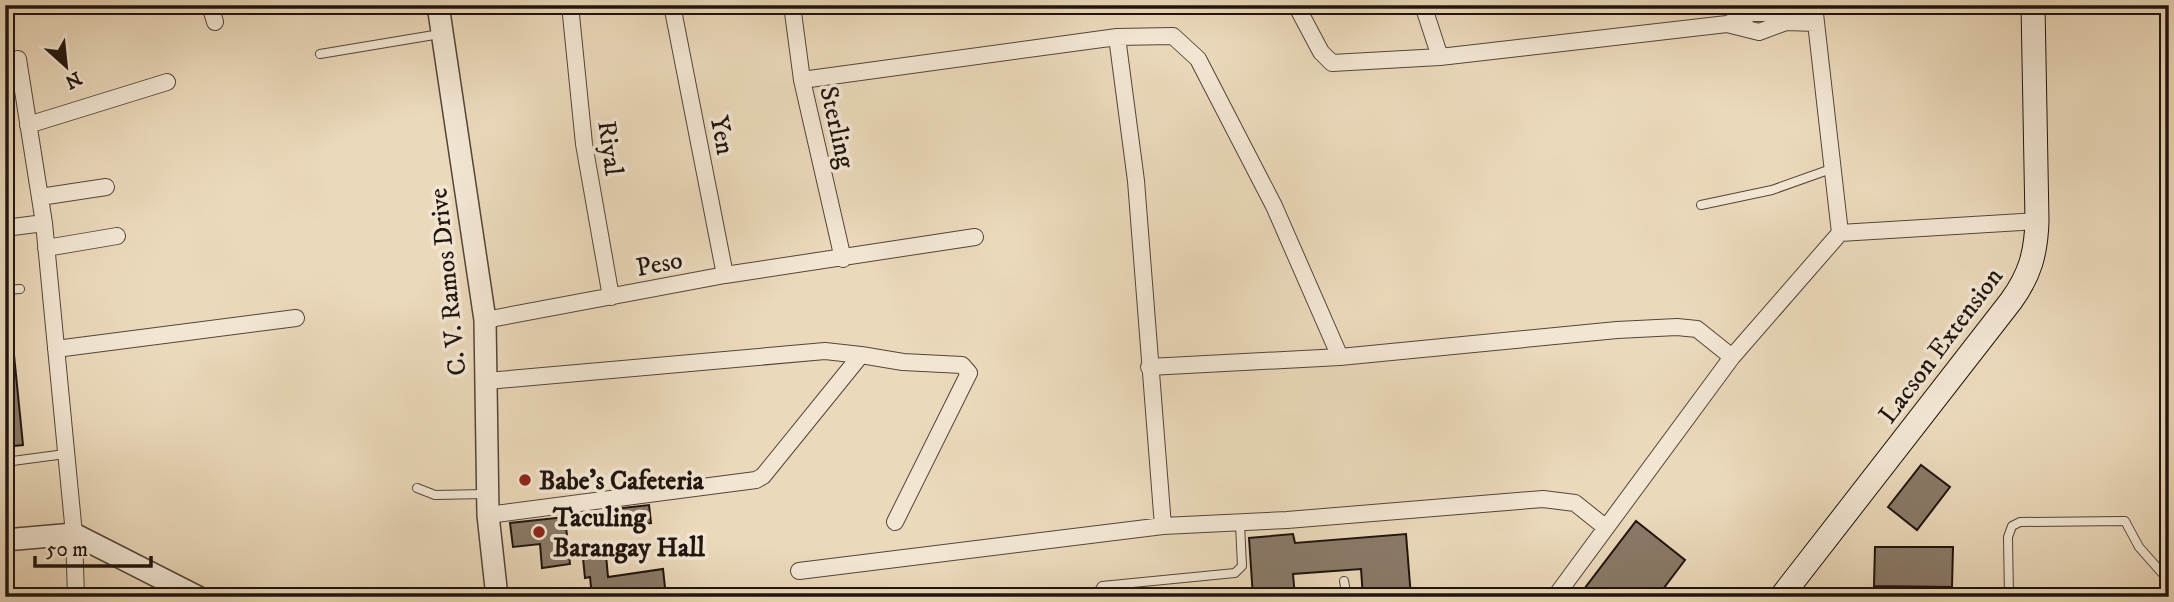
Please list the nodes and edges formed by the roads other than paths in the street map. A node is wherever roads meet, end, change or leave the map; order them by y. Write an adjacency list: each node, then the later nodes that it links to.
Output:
1 (210, 5): 10 (street)
2 (438, 5): 13 (street, C. V. Ramos Drive)
3 (570, 5): 36 (street, Riyal)
4 (672, 5): 33 (street, Yen)
5 (792, 5): 18 (street, Sterling)
6 (1296, 5): 16 (street)
7 (1423, 5): 16 (street)
8 (2033, 5): 25 (main road, Lacson Extension)
9 (1814, 6): 11 (street); 12 (street)
10 (215, 22)
11 (1816, 23): 12 (street); 21 (street)
12 (1727, 24): 16 (street)
13 (442, 33): 15 (lane); 38 (street, C. V. Ramos Drive)
14 (1117, 37): 18 (street); 41 (street); 43 (street)
15 (320, 54)
16 (1440, 57)
17 (18, 59): 20 (street)
18 (802, 80): 32 (street, Sterling)
19 (167, 82): 20 (street)
20 (28, 125): 23 (street)
21 (1831, 169): 24 (lane); 28 (street)
22 (106, 187): 23 (street)
23 (40, 197): 26 (street)
24 (1701, 205)
25 (2037, 221): 28 (street); 64 (main road, Lacson Extension)
26 (44, 223): 27 (street); 31 (street)
27 (5, 228)
28 (1840, 233): 42 (street)
29 (117, 236): 31 (street)
30 (975, 237): 32 (street, Peso)
31 (46, 248): 39 (street)
32 (842, 259): 33 (street, Peso)
33 (725, 275): 36 (street, Peso)
34 (20, 289): 35 (lane)
35 (5, 290)
36 (611, 298): 38 (street, Peso)
37 (296, 318): 39 (street)
38 (485, 320): 44 (street, C. V. Ramos Drive)
39 (55, 349): 45 (street)
40 (861, 355): 44 (street); 48 (street); 49 (street)
41 (1340, 357): 42 (street); 43 (street)
42 (1732, 357): 52 (street)
43 (1149, 367): 51 (street)
44 (487, 381): 48 (street, C. V. Ramos Drive)
45 (65, 454): 46 (lane); 53 (street)
46 (5, 462)
47 (416, 488): 48 (lane)
48 (488, 505): 60 (street, C. V. Ramos Drive)
49 (895, 522)
50 (1240, 524): 51 (street); 52 (street); 61 (lane)
51 (1163, 526): 55 (street)
52 (1605, 527): 63 (street)
53 (74, 534): 54 (street); 58 (street); 59 (street)
54 (5, 540)
55 (799, 571)
56 (1344, 581): 62 (lane)
57 (2169, 581): 65 (lane)
58 (76, 597)
59 (198, 597)
60 (497, 597)
61 (1095, 597)
62 (1346, 597)
63 (1555, 597)
64 (1781, 597)
65 (2009, 597)

